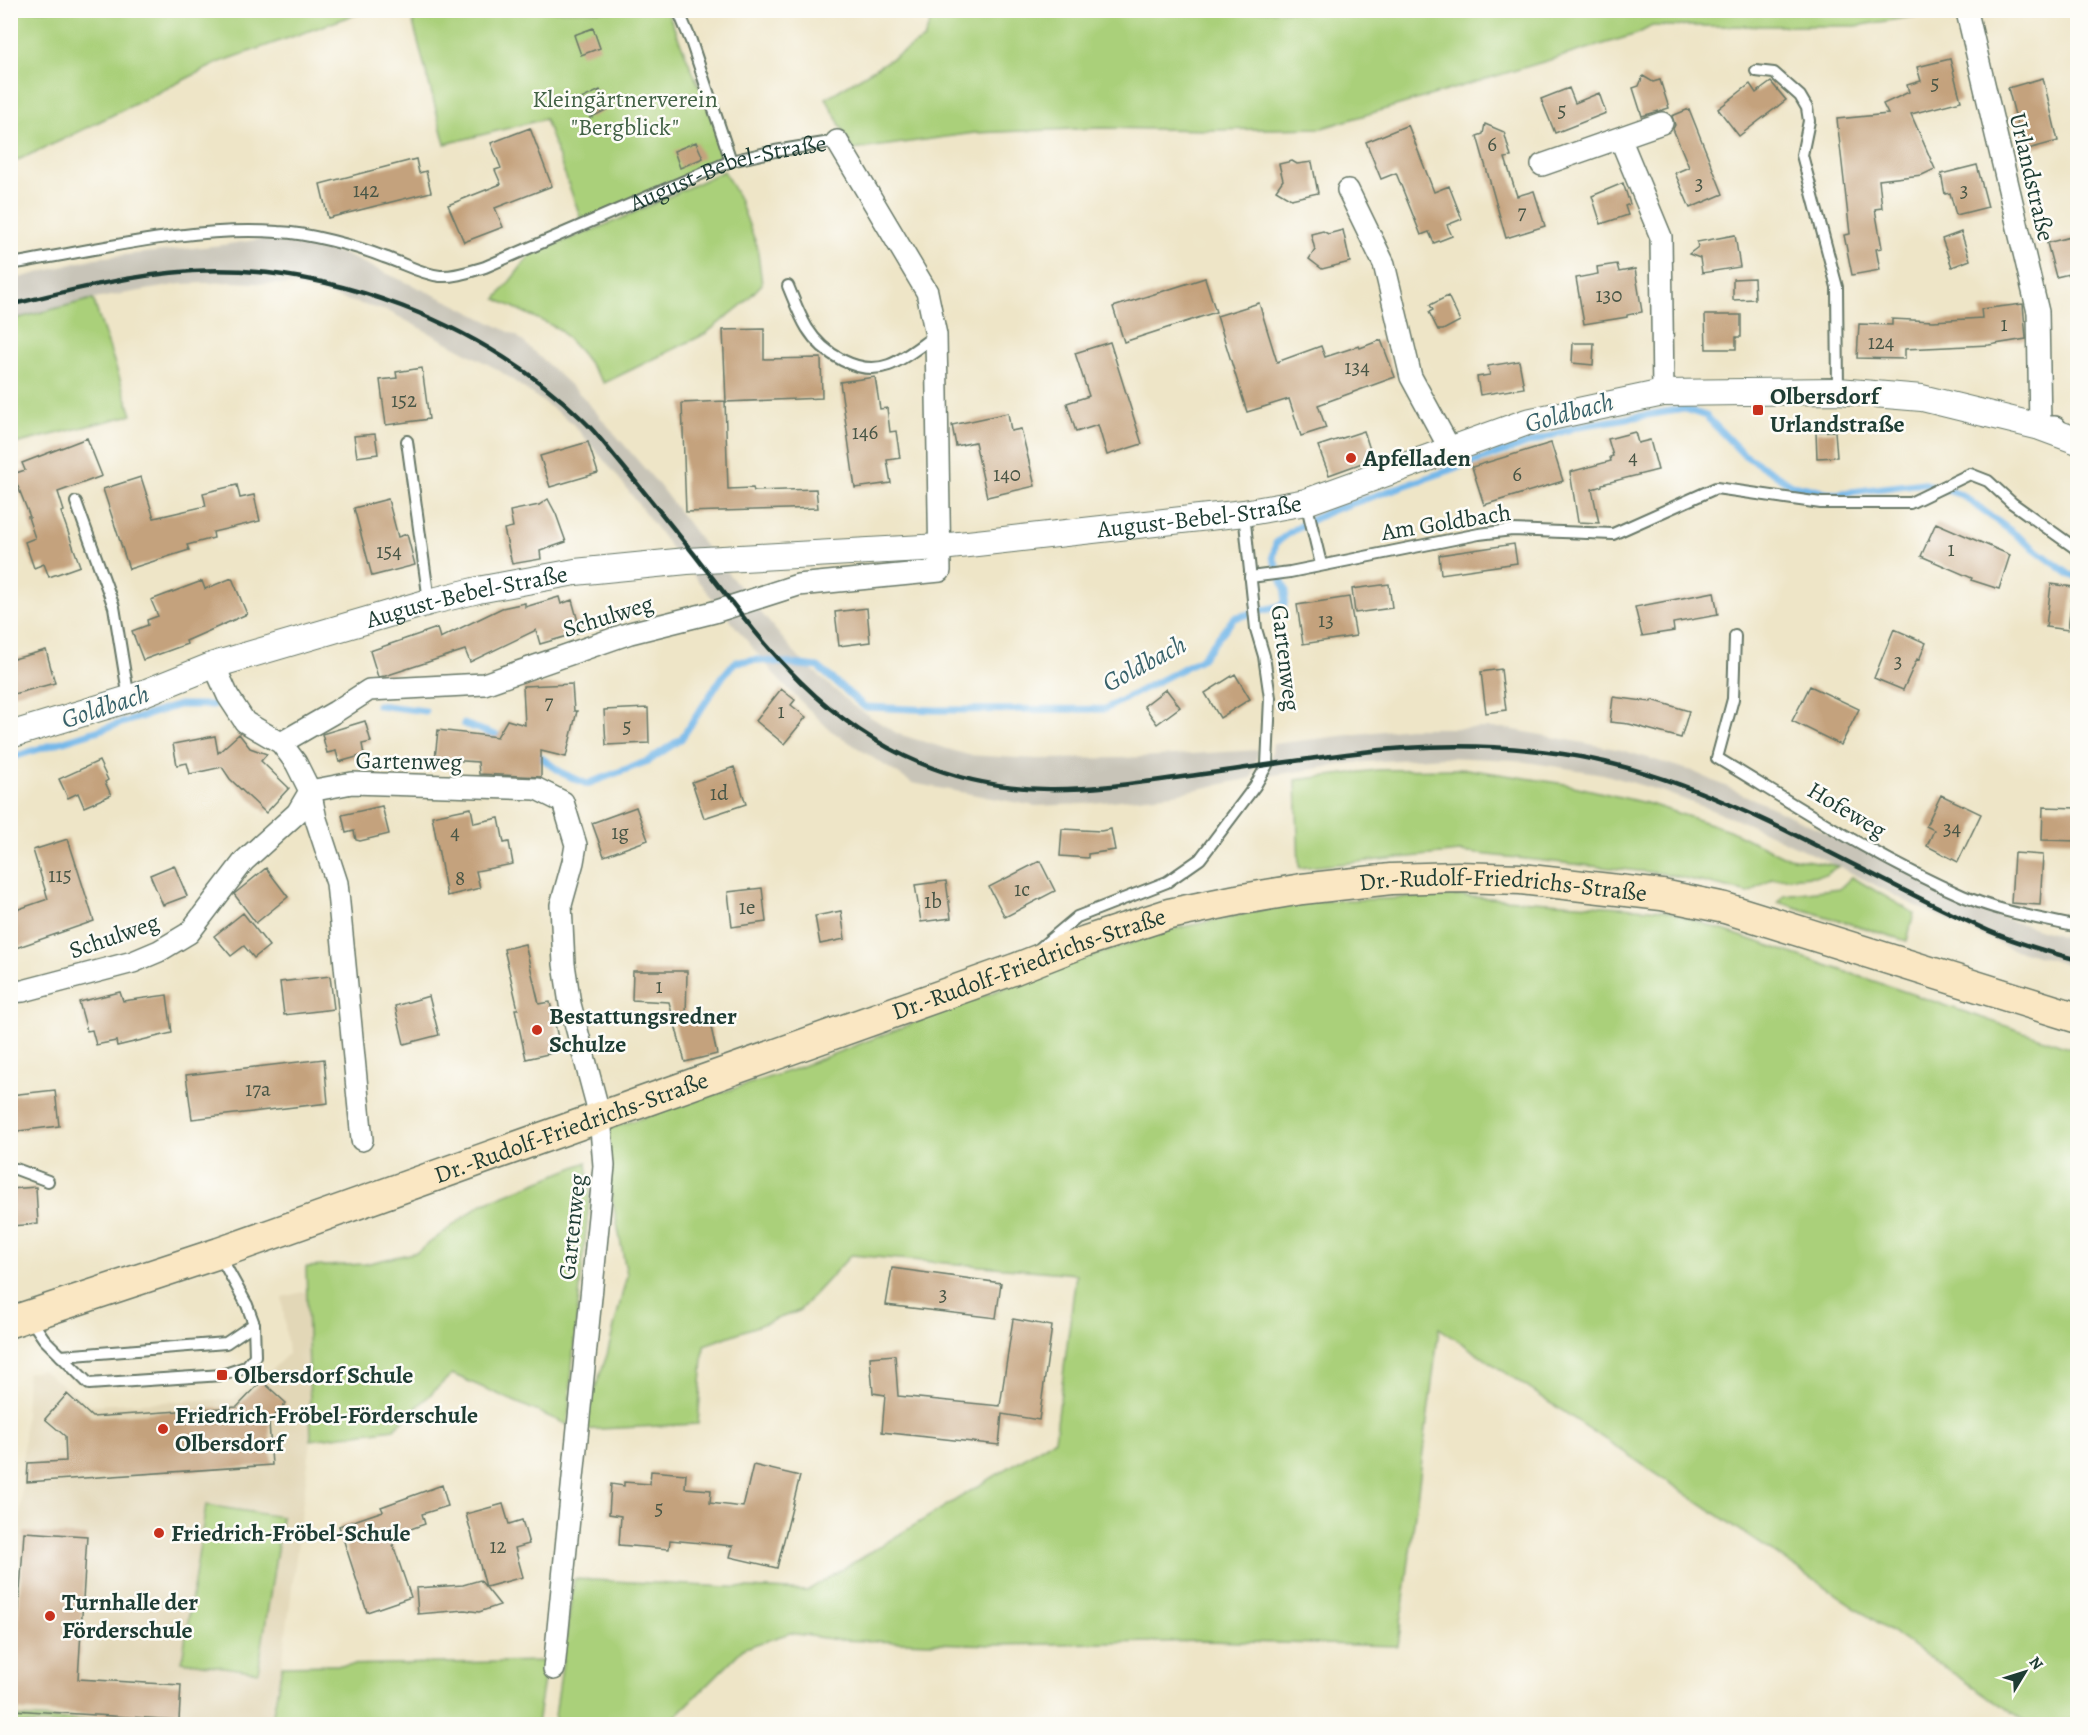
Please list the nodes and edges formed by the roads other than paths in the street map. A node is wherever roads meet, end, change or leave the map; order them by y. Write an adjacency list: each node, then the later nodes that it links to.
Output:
1 (678, 10): 7 (lane)
2 (1967, 12): 15 (street, Urlandstraße)
3 (1756, 71): 13 (lane)
4 (1662, 123): 5 (street)
5 (1620, 138): 8 (street); 14 (street)
6 (837, 141): 7 (lane, August-Bebel-Straße); 12 (street, August-Bebel-Straße)
7 (731, 161): 10 (lane, August-Bebel-Straße)
8 (1542, 165)
9 (1348, 190): 19 (street)
10 (10, 264)
11 (788, 286): 12 (lane)
12 (936, 335): 23 (street, August-Bebel-Straße)
13 (1838, 392): 14 (street, August-Bebel-Straße); 15 (street, August-Bebel-Straße)
14 (1663, 393): 19 (street, August-Bebel-Straße)
15 (2040, 427): 16 (street); 18 (street, August-Bebel-Straße)
16 (2078, 429)
17 (407, 441): 27 (lane)
18 (2078, 441)
19 (1450, 449): 21 (street, August-Bebel-Straße)
20 (76, 502): 30 (lane)
21 (1306, 502): 22 (street, August-Bebel-Straße); 25 (lane)
22 (1244, 513): 23 (street, August-Bebel-Straße); 26 (lane, Gartenweg)
23 (941, 547): 27 (street, August-Bebel-Straße); 32 (street, Schulweg)
24 (2078, 550): 25 (lane, Am Goldbach)
25 (1322, 564): 26 (lane, Am Goldbach)
26 (1250, 577): 35 (lane, Gartenweg)
27 (429, 602): 29 (street, August-Bebel-Straße)
28 (1735, 636): 34 (lane, Hofeweg)
29 (214, 665): 30 (street, August-Bebel-Straße); 32 (street)
30 (129, 699): 31 (street, August-Bebel-Straße)
31 (10, 735)
32 (281, 743): 33 (street)
33 (310, 791): 36 (street, Schulweg); 38 (street, Gartenweg); 39 (street)
34 (2078, 927)
35 (1015, 969): 37 (main road, Dr.-Rudolf-Friedrichs-Straße); 38 (main road, Dr.-Rudolf-Friedrichs-Straße)
36 (10, 992)
37 (2078, 1018)
38 (600, 1116): 42 (main road, Dr.-Rudolf-Friedrichs-Straße); 46 (street, Gartenweg)
39 (362, 1140)
40 (10, 1169): 41 (lane)
41 (48, 1180)
42 (219, 1253): 43 (main road, Dr.-Rudolf-Friedrichs-Straße); 44 (lane)
43 (20, 1320): 45 (lane)
44 (254, 1324): 45 (lane); 45 (lane)
45 (61, 1356)
46 (554, 1669)

